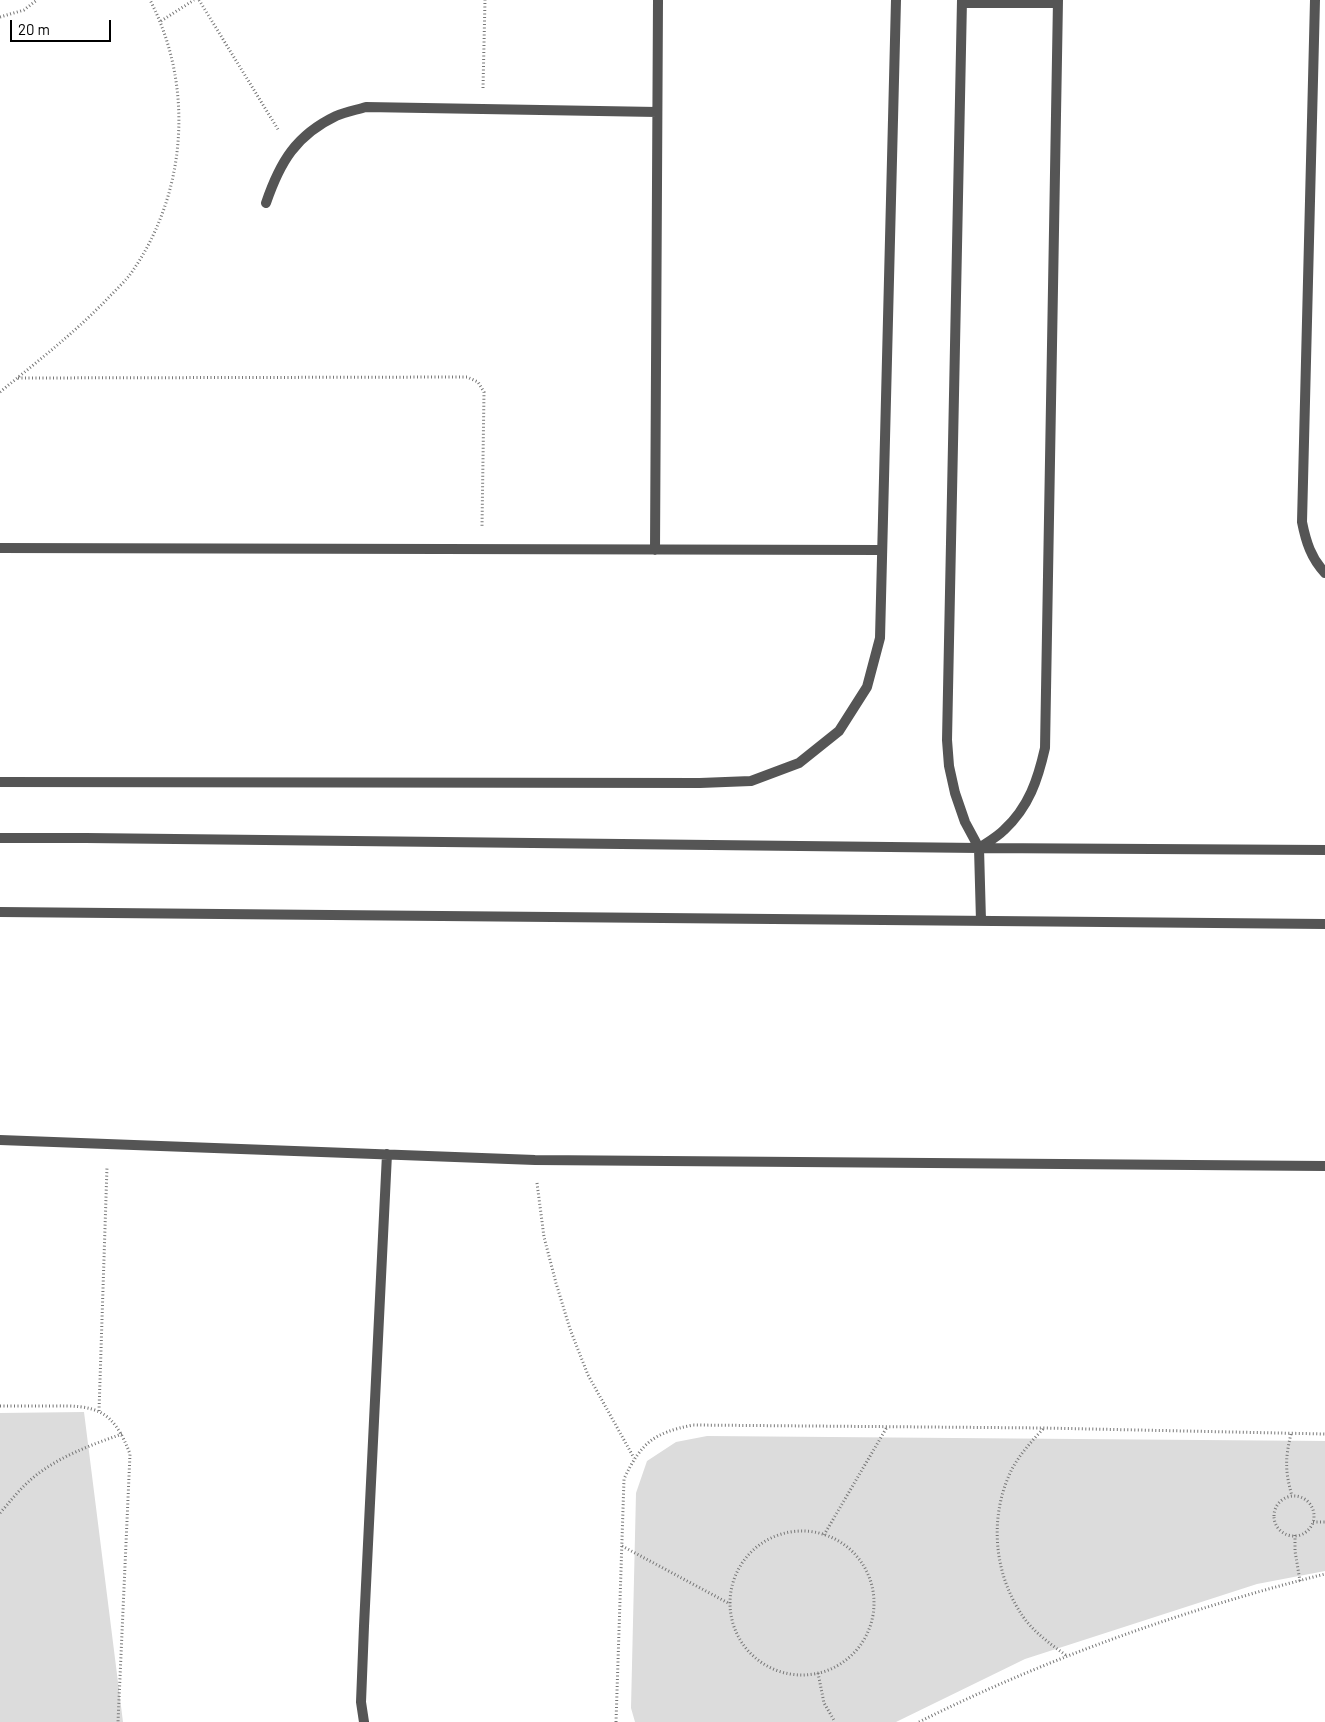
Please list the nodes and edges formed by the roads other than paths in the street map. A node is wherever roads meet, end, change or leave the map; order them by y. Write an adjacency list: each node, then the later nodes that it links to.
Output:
1 (658, 0): 6 (street)
2 (896, 0): 10 (street)
3 (1314, 0): 11 (street)
4 (962, 2): 5 (street); 14 (street)
5 (1058, 2): 14 (street)
6 (657, 112): 7 (street); 9 (street)
7 (266, 203)
8 (0, 548): 9 (street)
9 (655, 550): 10 (street)
10 (882, 550): 12 (street)
11 (1325, 573)
12 (0, 782)
13 (0, 838): 14 (street)
14 (979, 848): 15 (street); 17 (street)
15 (1325, 850)
16 (0, 912): 17 (street)
17 (981, 920): 18 (street)
18 (1325, 924)
19 (0, 1140): 20 (street)
20 (387, 1154): 21 (street); 22 (street)
21 (1325, 1166)
22 (364, 1722)

